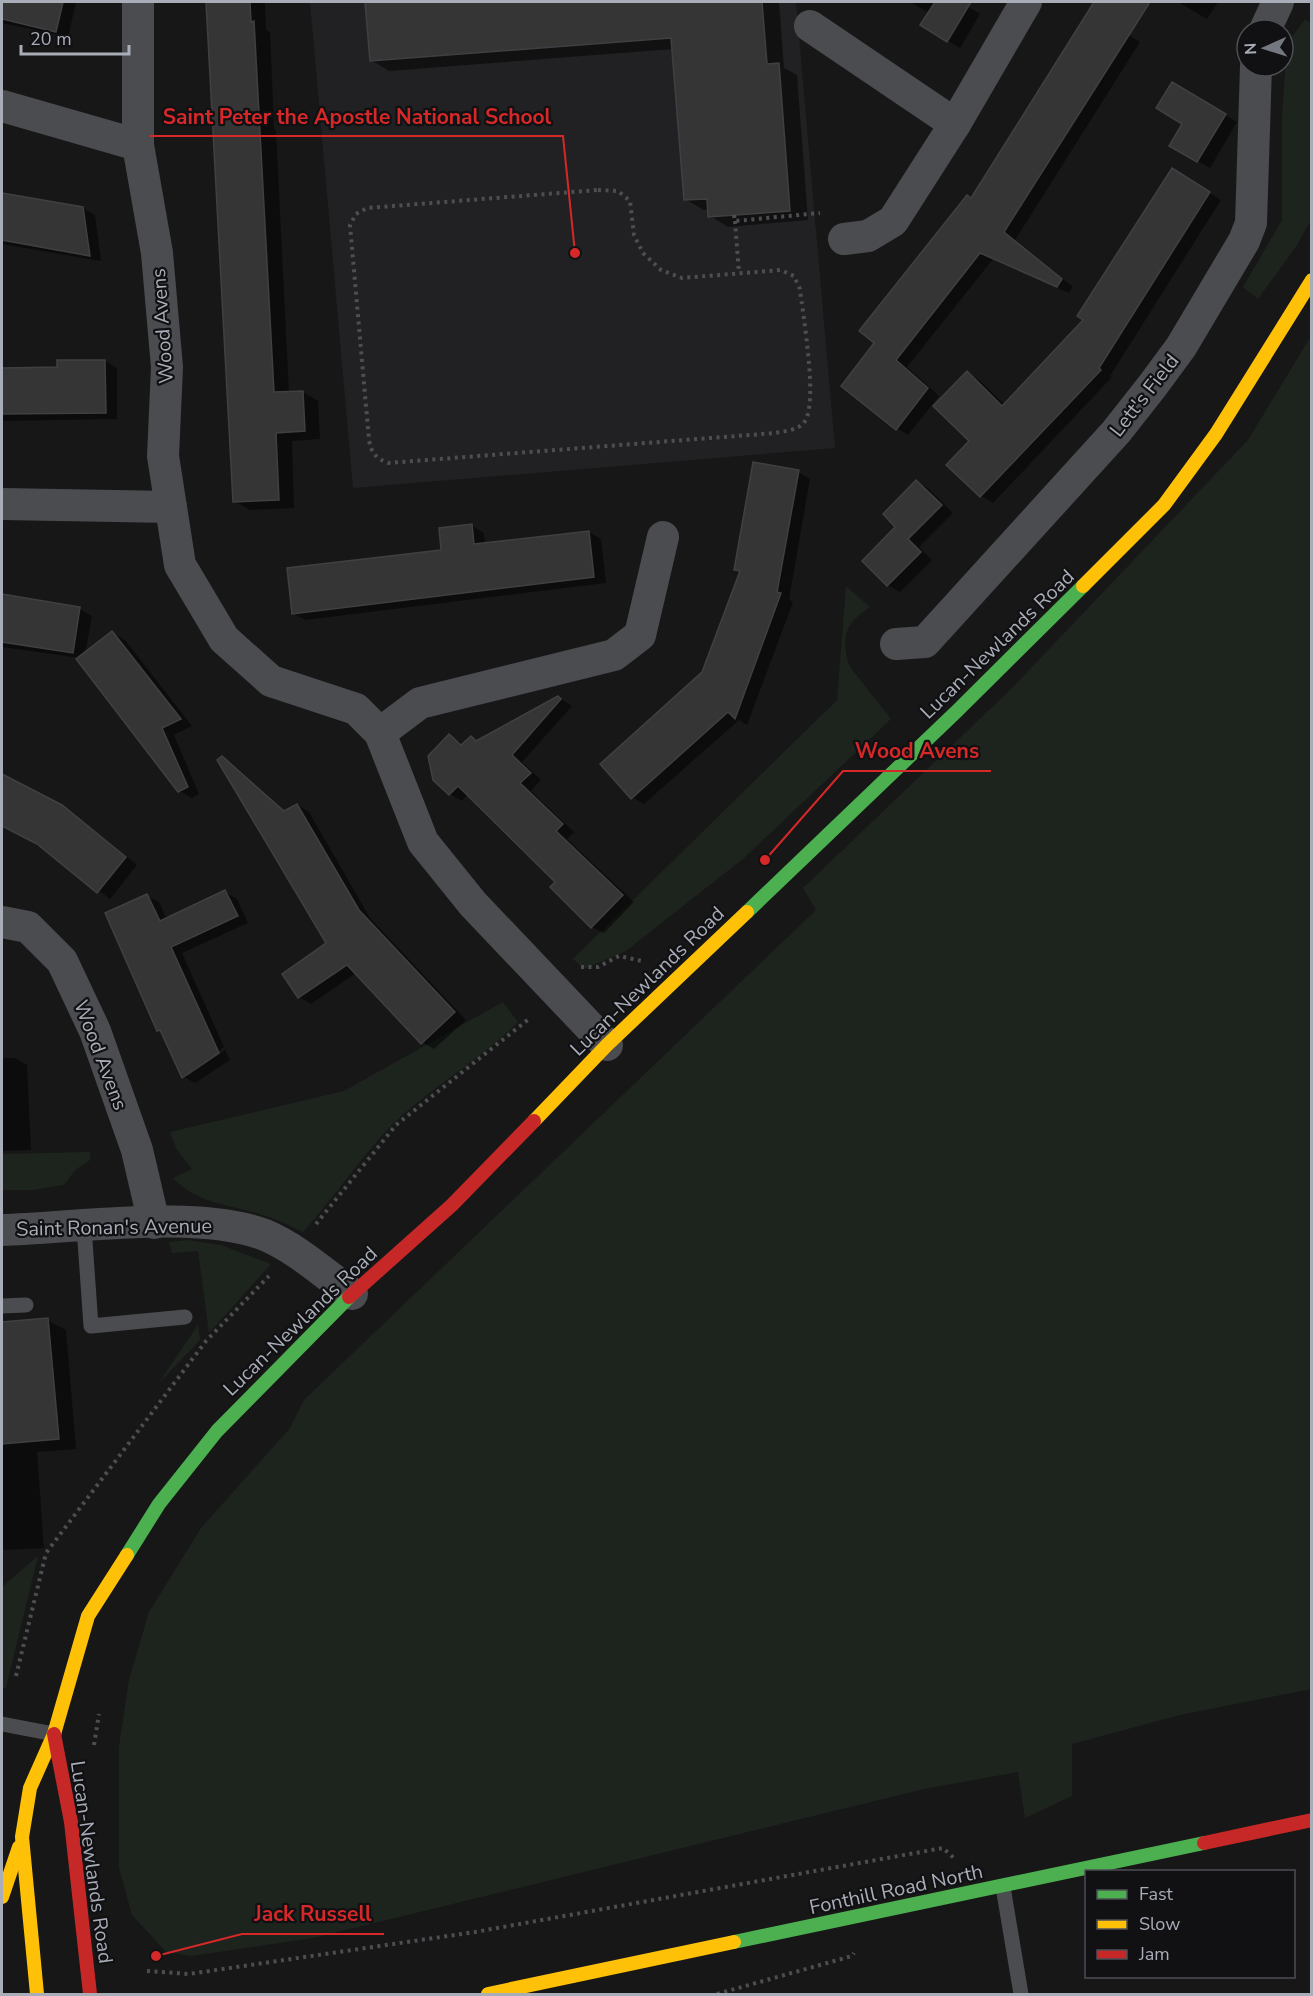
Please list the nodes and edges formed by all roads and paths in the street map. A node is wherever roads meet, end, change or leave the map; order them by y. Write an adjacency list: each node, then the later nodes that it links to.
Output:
1 (138, 2): 9 (street, Wood Avens)
2 (1026, 2): 8 (street)
3 (1278, 2): 4 (street)
4 (1271, 18)
5 (810, 26): 8 (street)
6 (1256, 78): 19 (street, Lett's Field)
7 (2, 106): 9 (street)
8 (955, 124): 13 (street)
9 (138, 145): 17 (street, Wood Avens)
10 (820, 213): 12 (path)
11 (734, 215): 12 (path)
12 (735, 221): 14 (path)
13 (844, 239)
14 (739, 273): 14 (path)
15 (1311, 280): 25 (street, Lucan-Newlands Road)
16 (2, 504): 17 (street)
17 (171, 507): 20 (street, Wood Avens)
18 (663, 537): 20 (street)
19 (896, 644)
20 (380, 733): 25 (street, Wood Avens)
21 (2, 922): 26 (street, Wood Avens)
22 (619, 956): 23 (path)
23 (577, 968)
24 (530, 1018): 29 (path)
25 (607, 1045): 30 (street, Lucan-Newlands Road)
26 (153, 1223): 27 (street, Saint Ronan's Avenue); 29 (street, Saint Ronan's Avenue)
27 (84, 1227): 28 (street, Saint Ronan's Avenue); 33 (lane)
28 (2, 1230)
29 (292, 1251): 30 (street, Saint Ronan's Avenue); 34 (path)
30 (352, 1294): 37 (street, Lucan-Newlands Road)
31 (26, 1305): 32 (lane)
32 (2, 1306)
33 (185, 1317)
34 (16, 1676)
35 (100, 1707): 38 (path)
36 (2, 1724): 37 (lane)
37 (54, 1734): 40 (street, Lucan-Newlands Road); 47 (street, Lucan-Newlands Road)
38 (93, 1749)
39 (1311, 1820): 42 (street, Fonthill Road North)
40 (22, 1837): 43 (street); 46 (street, Lucan-Newlands Road)
41 (943, 1848): 45 (path)
42 (1003, 1887): 48 (street, Fonthill Road North); 50 (lane)
43 (2, 1897)
44 (852, 1956): 49 (path)
45 (147, 1971)
46 (37, 1995)
47 (90, 1995)
48 (488, 1995)
49 (717, 1995)
50 (1022, 1995)

